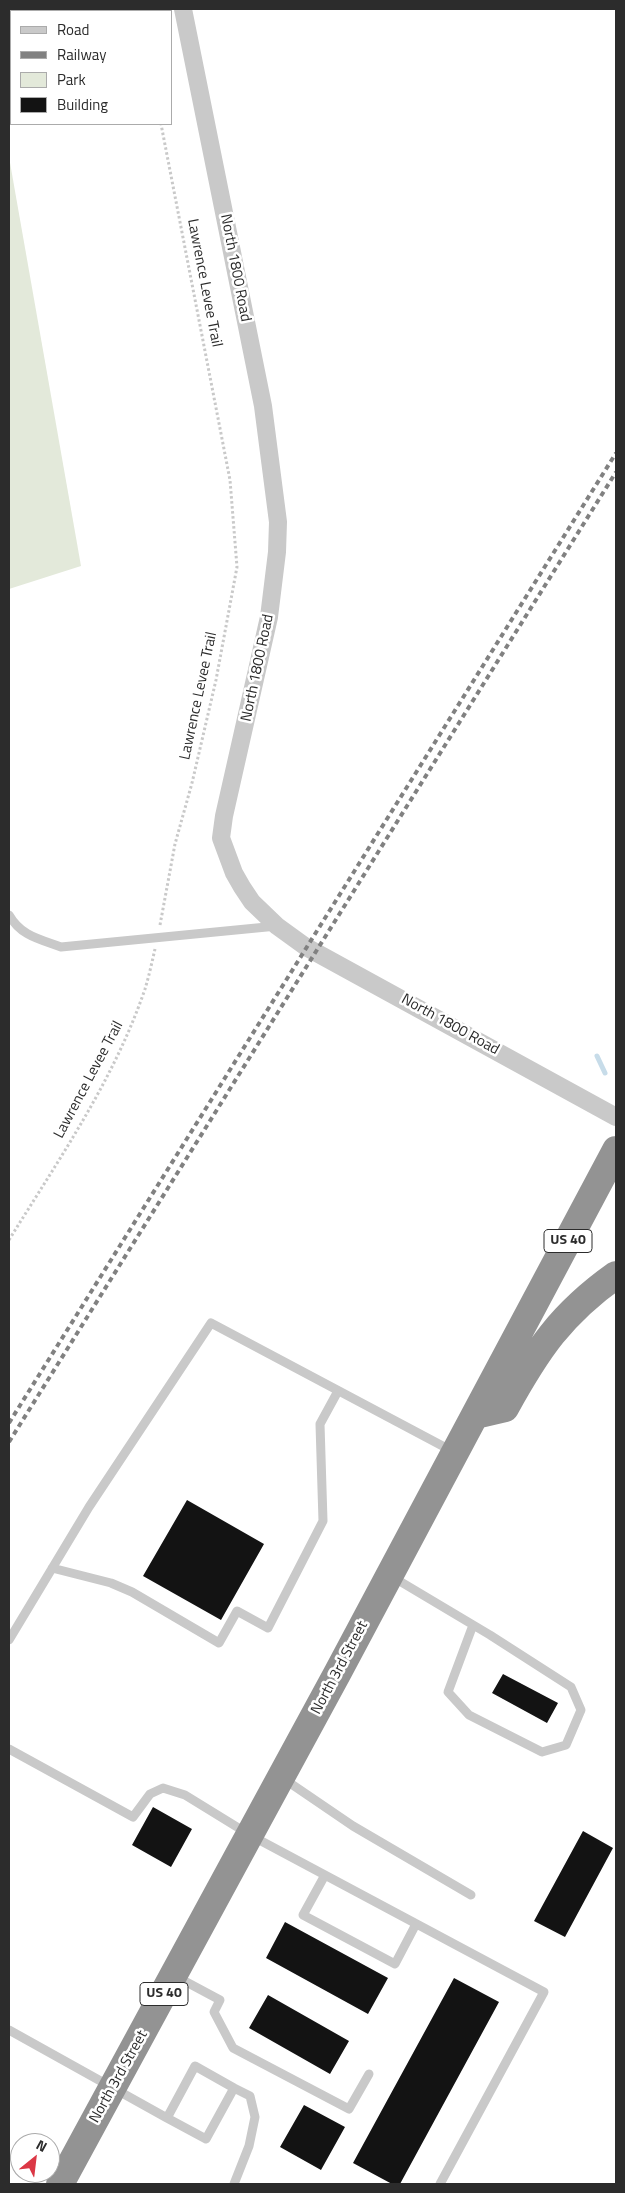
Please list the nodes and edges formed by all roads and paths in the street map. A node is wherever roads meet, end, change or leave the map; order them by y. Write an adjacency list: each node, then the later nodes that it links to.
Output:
1 (182, 9): 4 (street, North 1800 Road)
2 (161, 125): 5 (path, Lawrence Levee Trail)
3 (9, 915): 5 (lane)
4 (278, 926): 5 (lane); 6 (street, North 1800 Road)
5 (158, 936): 8 (path, Lawrence Levee Trail)
6 (616, 1117)
7 (616, 1150): 11 (highway, North 3rd Street / US 40)
8 (9, 1240)
9 (616, 1275): 11 (highway)
10 (338, 1391): 12 (lane); 13 (lane); 13 (lane)
11 (475, 1414): 12 (highway, North 3rd Street / US 40)
12 (454, 1453): 14 (highway, North 3rd Street / US 40)
13 (52, 1568): 16 (lane)
14 (389, 1574): 15 (lane); 18 (highway, North 3rd Street / US 40)
15 (473, 1625): 15 (lane)
16 (9, 1640)
17 (9, 1749): 19 (lane)
18 (281, 1777): 19 (highway, North 3rd Street / US 40); 21 (lane)
19 (250, 1835): 20 (lane); 23 (highway, North 3rd Street / US 40)
20 (325, 1875): 22 (lane); 22 (lane)
21 (471, 1895)
22 (416, 1924): 31 (lane)
23 (174, 1975): 25 (lane); 26 (highway, North 3rd Street / US 40)
24 (9, 2030): 26 (lane)
25 (369, 2074)
26 (113, 2087): 28 (lane); 29 (highway, North 3rd Street / US 40)
27 (234, 2088): 28 (lane); 28 (lane); 30 (lane)
28 (167, 2118)
29 (60, 2184)
30 (234, 2184)
31 (440, 2184)

